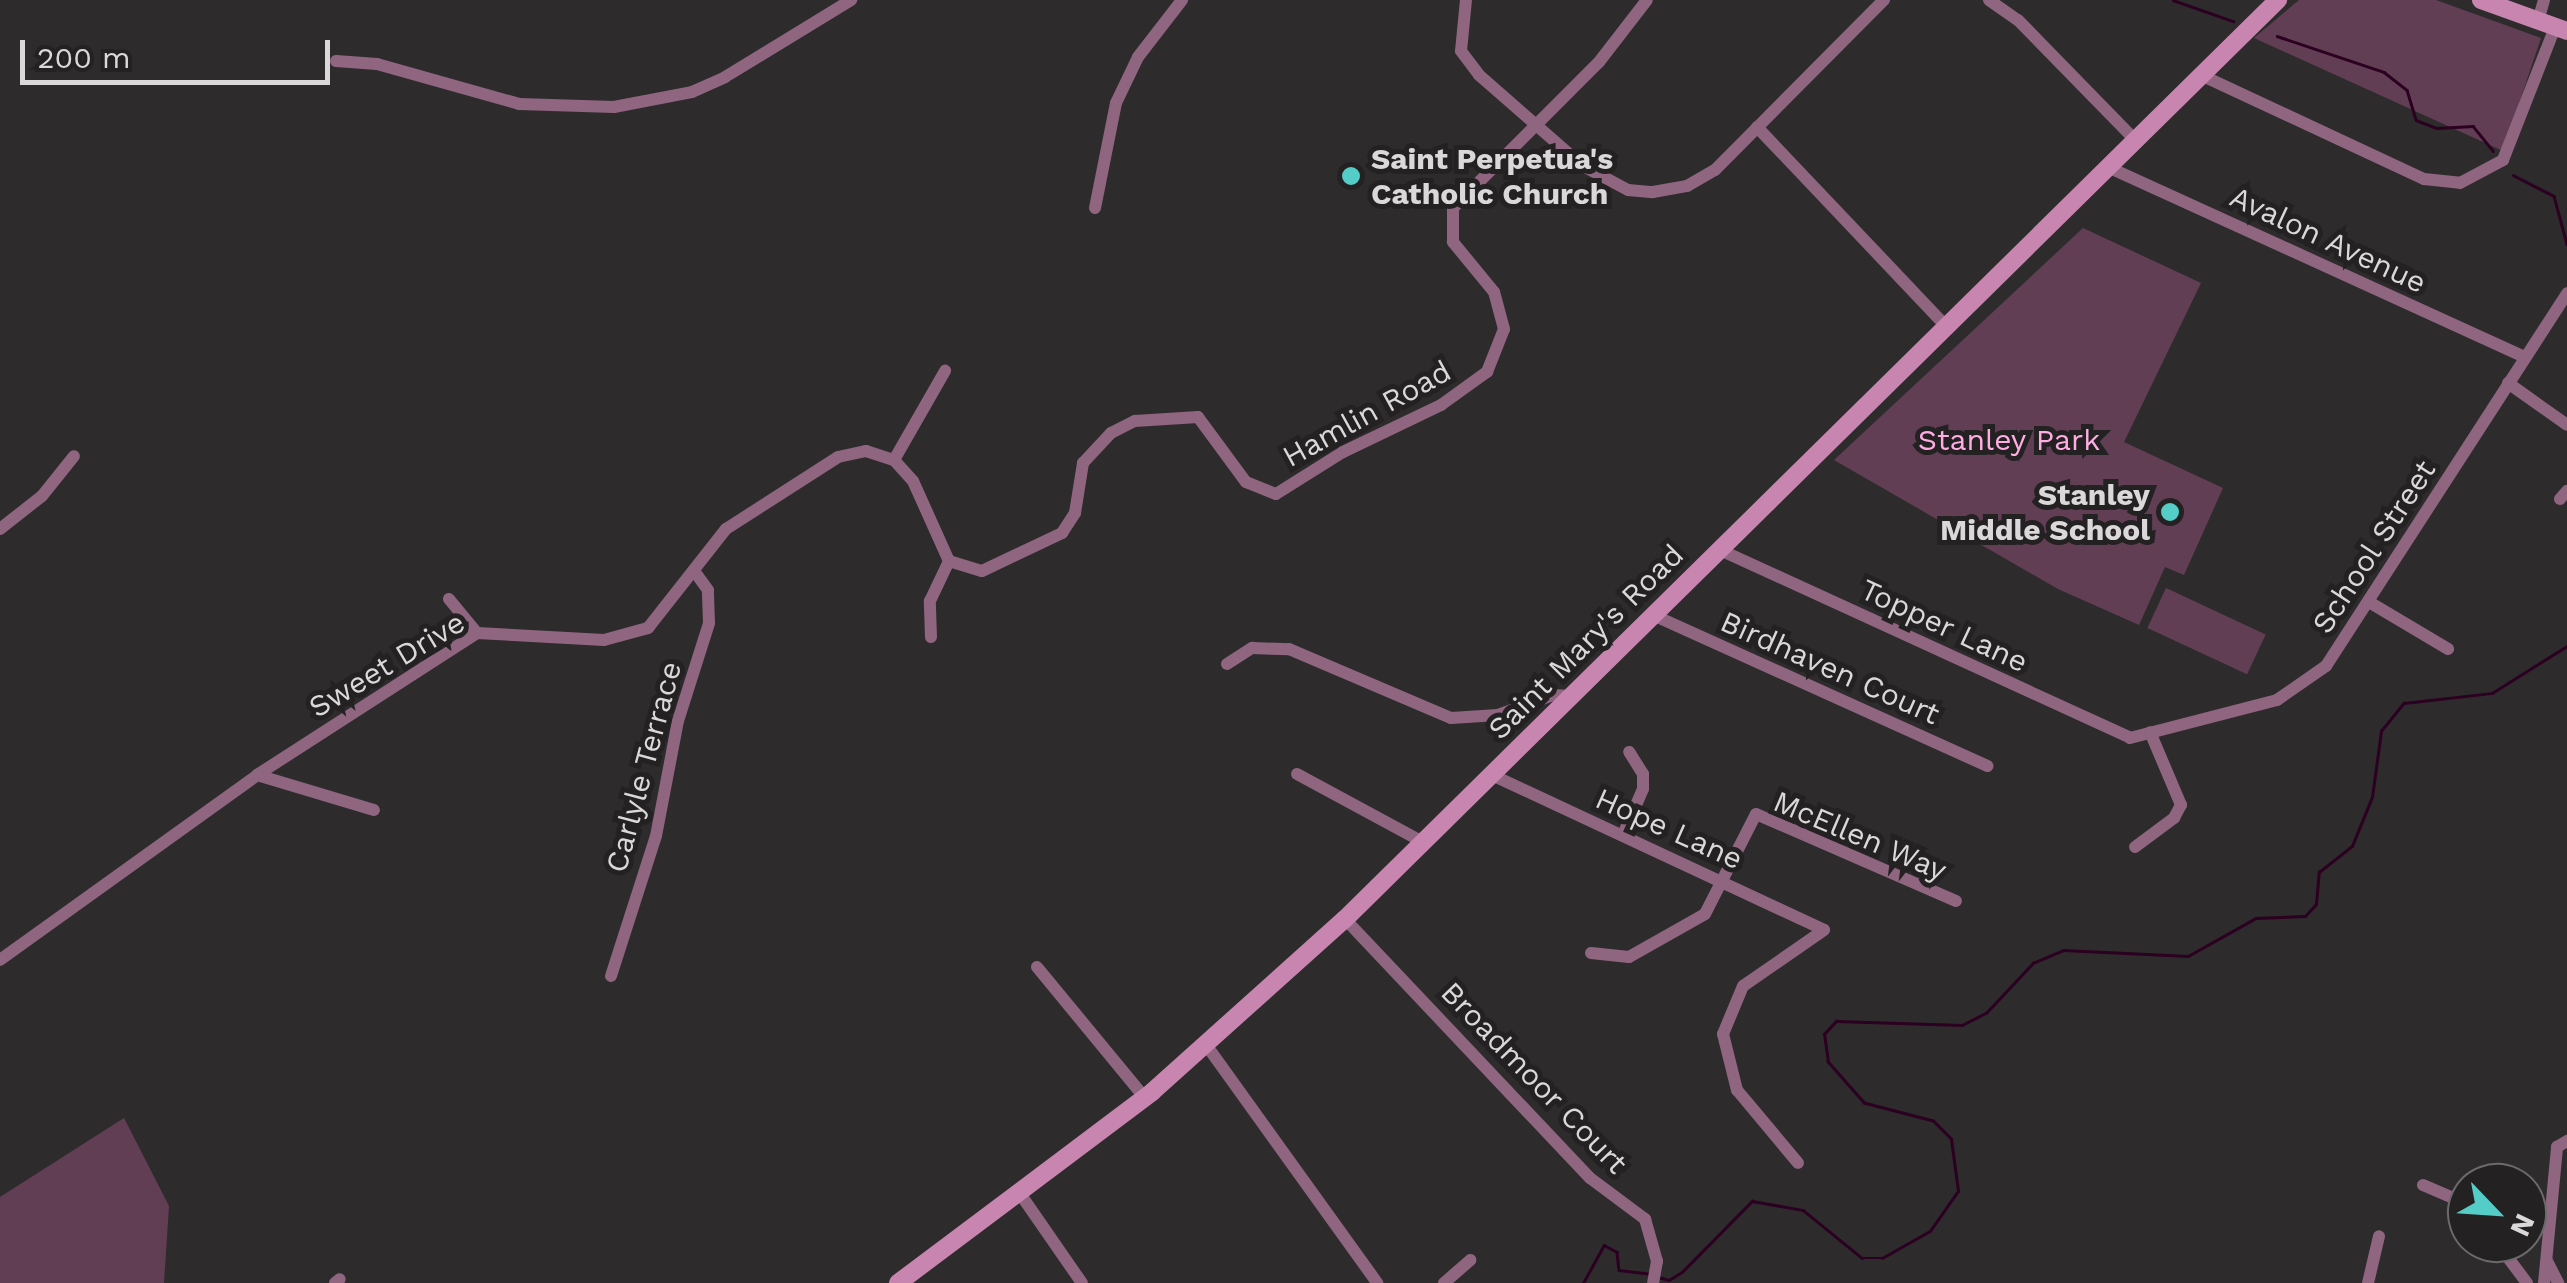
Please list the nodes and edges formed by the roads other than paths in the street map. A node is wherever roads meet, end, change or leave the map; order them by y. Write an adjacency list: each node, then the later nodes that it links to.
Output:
1 (851, 0): 11 (street)
2 (1466, 0): 13 (street)
3 (1647, 0): 13 (street, Hamlin Road)
4 (1884, 0): 14 (street)
5 (1989, 0): 15 (street)
6 (2278, 0): 12 (street, Saint Mary's Road)
7 (2481, 0): 10 (street)
8 (2544, 0): 10 (street)
9 (1180, 2): 17 (street)
10 (2554, 26): 12 (street)
11 (336, 61)
12 (2203, 76): 15 (street, Saint Mary's Road)
13 (1536, 124): 14 (street); 28 (street, Hamlin Road)
14 (1757, 127): 19 (street)
15 (2137, 142): 16 (street, Saint Mary's Road)
16 (2110, 168): 19 (street, Saint Mary's Road); 20 (street, Avalon Avenue)
17 (1095, 208)
18 (2567, 293): 20 (street, School Street)
19 (1945, 325): 27 (street, Saint Mary's Road)
20 (2524, 358): 22 (street, School Street)
21 (945, 371): 25 (street)
22 (2508, 384): 23 (street); 31 (street, School Street)
23 (2567, 426)
24 (74, 456): 26 (street)
25 (894, 460): 28 (street); 29 (street, Sweet Drive)
26 (0, 529)
27 (1718, 549): 32 (street, Saint Mary's Road); 38 (street, Topper Lane)
28 (949, 560): 34 (street)
29 (695, 572): 33 (street, Sweet Drive); 54 (street, Carlyle Terrace)
30 (449, 599): 33 (street)
31 (2369, 602): 35 (street); 38 (street, School Street)
32 (1653, 615): 37 (street, Saint Mary's Road); 40 (street, Birdhaven Court)
33 (477, 633): 42 (street, Sweet Drive)
34 (931, 637)
35 (2448, 649)
36 (1226, 664): 37 (street)
37 (1570, 696): 43 (street, Saint Mary's Road)
38 (2150, 732): 47 (street)
39 (1629, 752): 45 (street)
40 (1986, 766)
41 (1297, 774): 46 (street)
42 (257, 775): 44 (street); 52 (street, Sweet Drive)
43 (1492, 776): 45 (street, Hope Lane); 46 (street, Saint Mary's Road)
44 (374, 810)
45 (1624, 835): 48 (street, Hope Lane)
46 (1423, 842): 50 (street, Saint Mary's Road)
47 (2135, 847)
48 (1726, 881): 49 (street, McEllen Way); 51 (street); 58 (street, Hope Lane)
49 (1956, 901)
50 (1344, 919): 55 (street, Saint Mary's Road); 69 (street, Broadmoor Court)
51 (1590, 954)
52 (0, 960)
53 (1037, 968): 56 (street)
54 (611, 976)
55 (1207, 1046): 56 (street, Saint Mary's Road); 67 (street)
56 (1144, 1097): 60 (street, Saint Mary's Road)
57 (2567, 1142): 63 (street)
58 (1798, 1163)
59 (2423, 1185): 61 (street)
60 (1021, 1195): 65 (street); 66 (street, Saint Mary's Road)
61 (2447, 1195)
62 (2379, 1236): 70 (street)
63 (2547, 1249)
64 (1470, 1260): 68 (street)
65 (1076, 1281)
66 (898, 1283)
67 (1377, 1283)
68 (1444, 1283)
69 (1653, 1283)
70 (2368, 1283)

